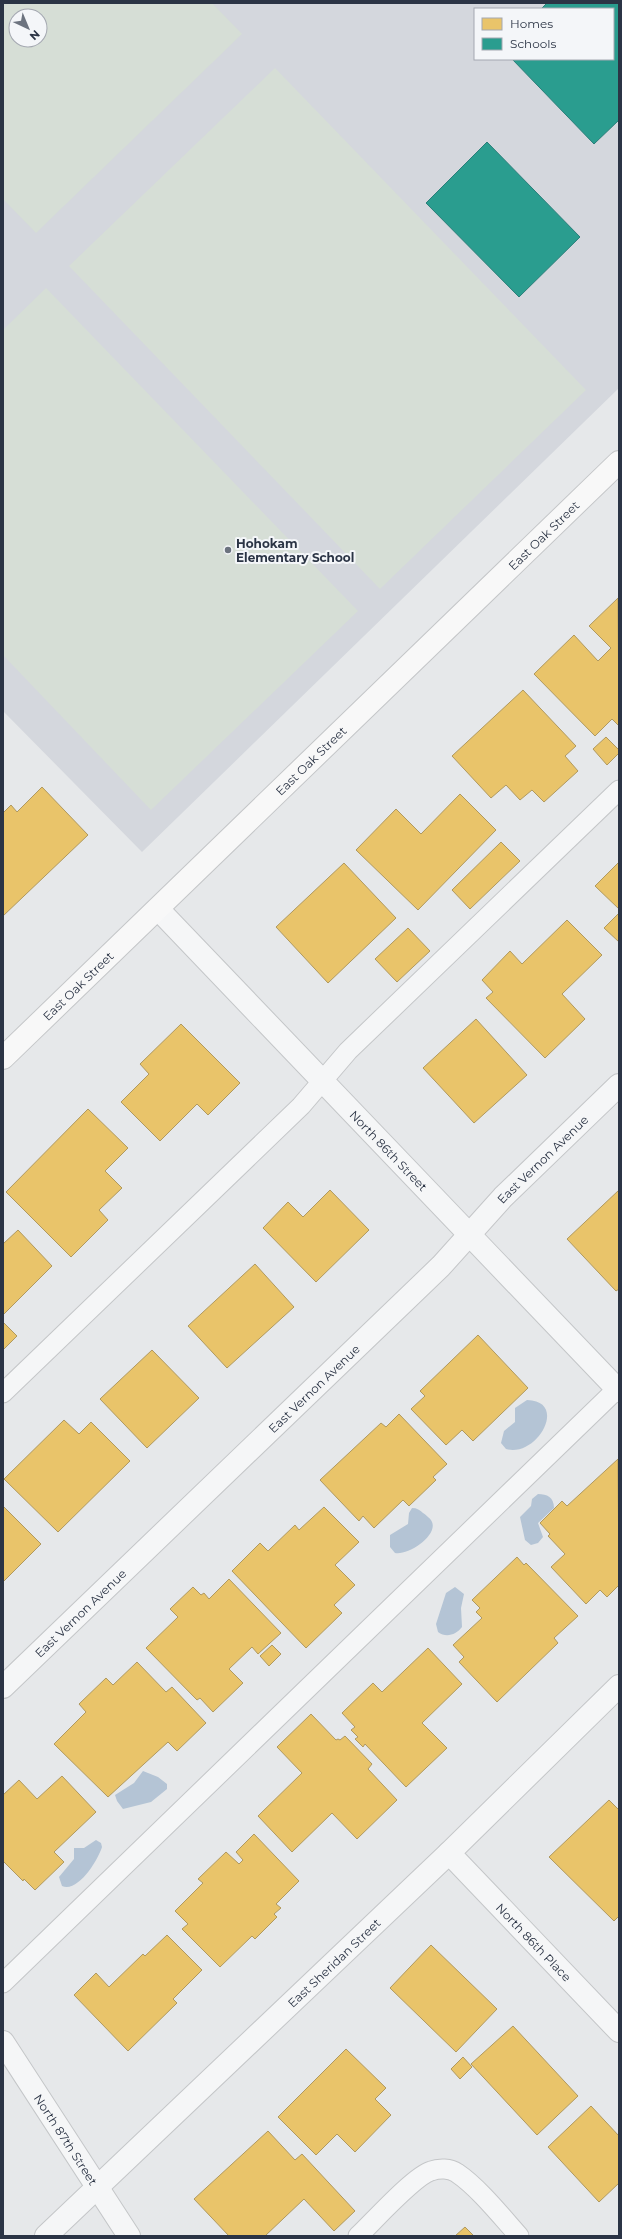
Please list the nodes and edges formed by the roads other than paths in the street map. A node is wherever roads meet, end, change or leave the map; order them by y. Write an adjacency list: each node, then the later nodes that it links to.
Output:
1 (619, 462): 3 (street, East Oak Street)
2 (619, 790): 5 (lane)
3 (158, 909): 4 (street, East Oak Street); 5 (street, North 86th Street)
4 (3, 1058)
5 (323, 1080): 7 (street, North 86th Street); 9 (lane)
6 (619, 1085): 7 (street, East Vernon Avenue)
7 (469, 1234): 8 (street, North 86th Street); 11 (street, East Vernon Avenue)
8 (618, 1389): 13 (lane)
9 (3, 1393)
10 (619, 1686): 12 (street, East Sheridan Street)
11 (3, 1687)
12 (449, 1853): 14 (street, North 86th Place); 16 (street, East Sheridan Street)
13 (3, 1982)
14 (619, 2031)
15 (3, 2042): 16 (street, North 87th Street)
16 (97, 2187): 17 (street, East Sheridan Street); 18 (street, North 87th Street)
17 (46, 2236)
18 (129, 2236)
19 (358, 2236): 20 (lane)
20 (520, 2236)

